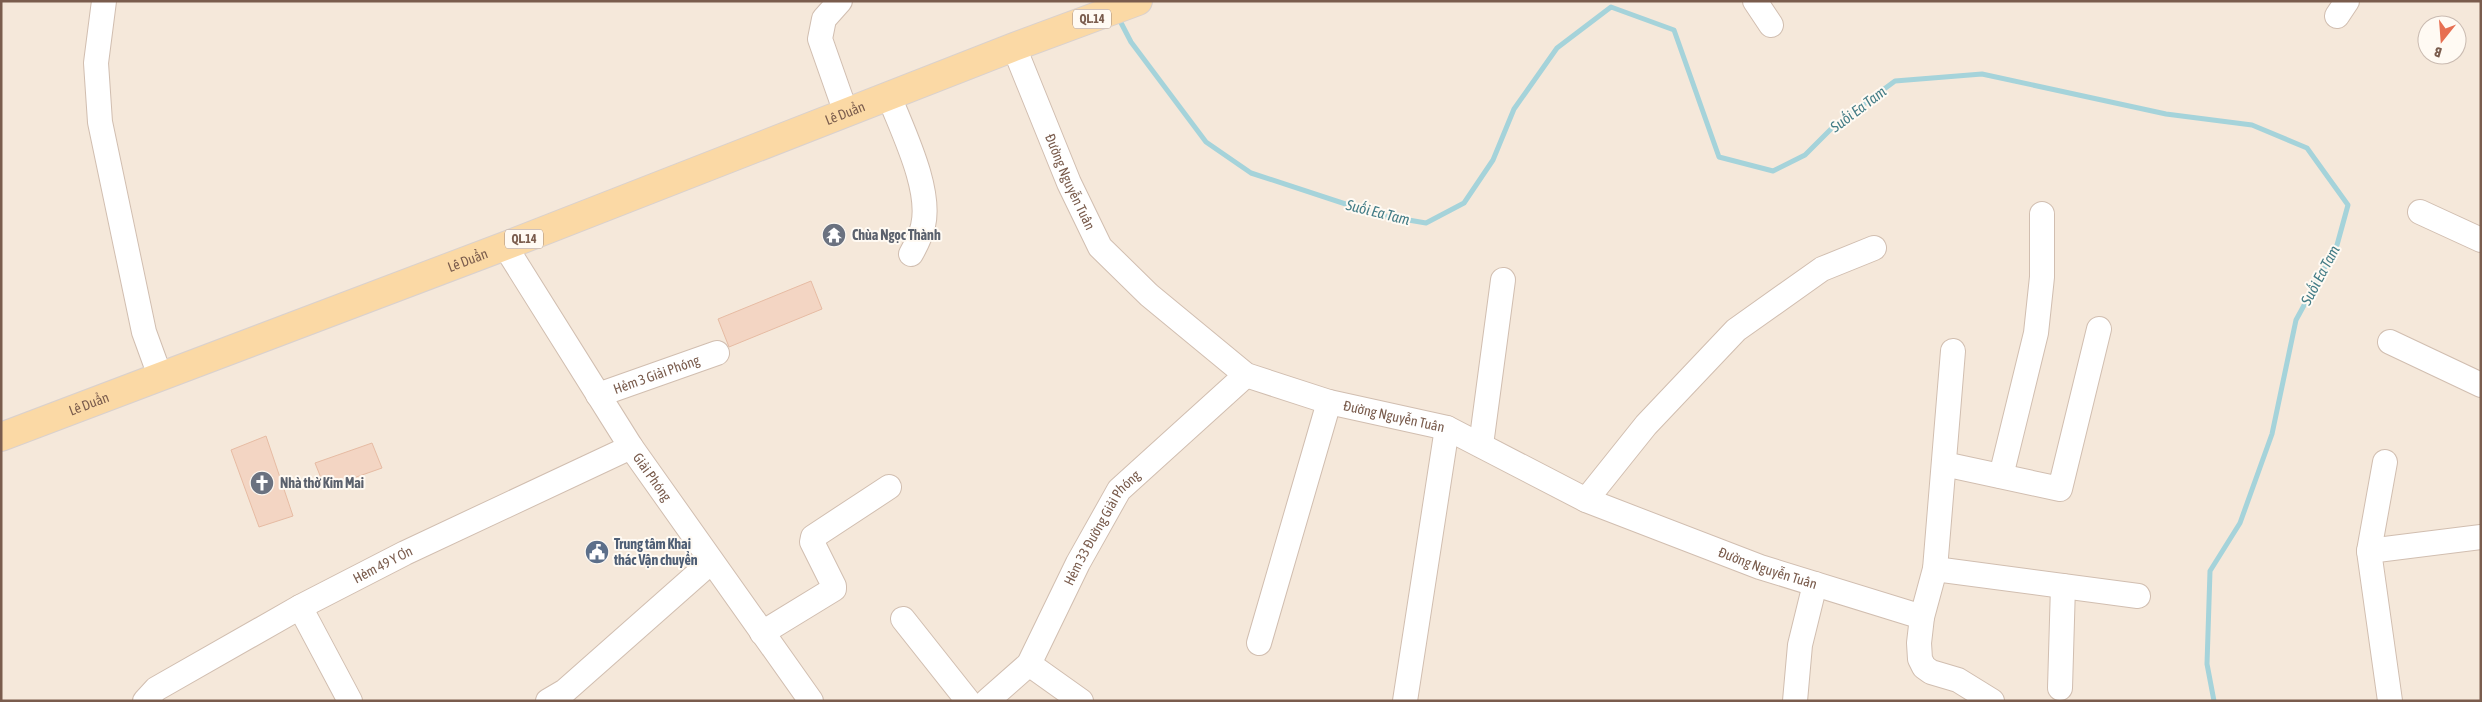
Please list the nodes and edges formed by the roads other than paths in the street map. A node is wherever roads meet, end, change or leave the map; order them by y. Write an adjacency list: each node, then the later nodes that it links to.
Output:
1 (104, 1): 21 (street)
2 (840, 1): 8 (street)
3 (1138, 1): 6 (main road, Lê Duẩn / QL.14)
4 (1755, 1): 5 (street)
5 (1771, 25)
6 (1014, 47): 7 (main road, Lê Duẩn / QL.14); 20 (street, Đường Nguyễn Tuân)
7 (889, 96): 8 (main road, Lê Duẩn / QL.14); 14 (street)
8 (846, 113): 12 (main road, Lê Duẩn / QL.14)
9 (2420, 212): 11 (street)
10 (2042, 214): 31 (street)
11 (2481, 240)
12 (505, 246): 21 (main road, Lê Duẩn / QL.14); 23 (street, Giải Phóng)
13 (1874, 248): 33 (street)
14 (911, 254)
15 (1504, 280): 27 (street)
16 (2099, 330): 31 (street)
17 (2390, 342): 22 (street)
18 (1953, 351): 30 (street)
19 (717, 354): 23 (street, Hẻm 3 Giải Phóng)
20 (1246, 375): 24 (street, Đường Nguyễn Tuân); 46 (street, Hẻm 33 Đường Giải Phóng)
21 (160, 376): 26 (main road, Lê Duẩn / QL.14)
22 (2481, 384)
23 (598, 395): 28 (street, Giải Phóng)
24 (1329, 402): 25 (street, Đường Nguyễn Tuân); 45 (street)
25 (1448, 428): 27 (street, Đường Nguyễn Tuân); 55 (street)
26 (1, 437)
27 (1481, 445): 33 (street, Đường Nguyễn Tuân)
28 (630, 447): 36 (street, Giải Phóng); 41 (street, Hẻm 49 Y Ơn)
29 (2385, 462): 35 (street)
30 (1944, 464): 31 (street); 37 (street)
31 (2001, 476)
32 (889, 487): 44 (street)
33 (1586, 500): 38 (street, Đường Nguyễn Tuân)
34 (2481, 537): 35 (street)
35 (2369, 551): 58 (street)
36 (711, 562): 44 (street, Giải Phóng); 48 (street)
37 (1935, 569): 39 (street); 42 (street)
38 (1815, 584): 42 (street, Đường Nguyễn Tuân); 56 (street)
39 (2063, 586): 40 (street); 47 (street)
40 (2138, 596)
41 (300, 608): 49 (street, Hẻm 49 Y Ơn); 50 (street)
42 (1922, 617): 57 (street)
43 (903, 619): 52 (street)
44 (762, 633): 51 (street, Giải Phóng)
45 (1259, 643)
46 (1029, 664): 53 (street, Hẻm 33 Đường Giải Phóng); 54 (street)
47 (2060, 688)
48 (562, 697)
49 (145, 701)
50 (350, 701)
51 (811, 701)
52 (968, 701)
53 (987, 701)
54 (1080, 701)
55 (1405, 701)
56 (1795, 701)
57 (1992, 701)
58 (2390, 701)

